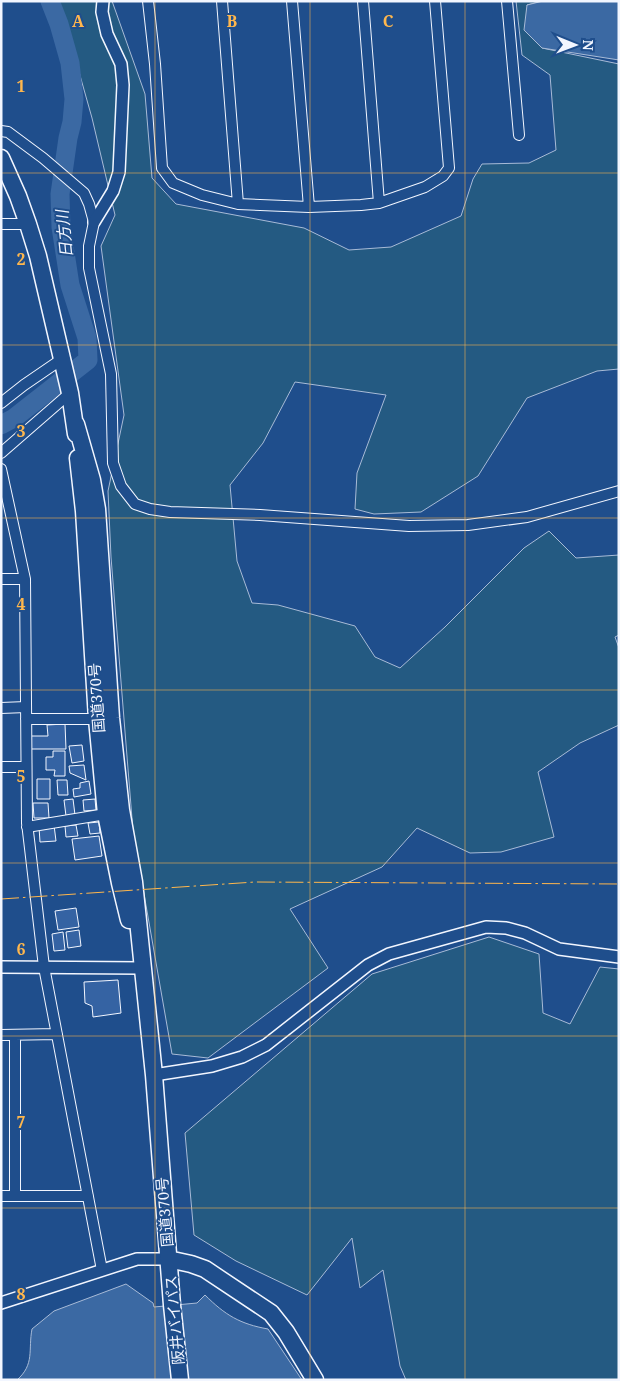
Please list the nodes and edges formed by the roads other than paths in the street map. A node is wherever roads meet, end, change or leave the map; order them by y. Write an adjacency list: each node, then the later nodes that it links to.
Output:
1 (103, 1): 14 (street)
2 (148, 1): 12 (street)
3 (222, 1): 12 (street)
4 (292, 1): 13 (street)
5 (363, 1): 11 (street)
6 (435, 1): 11 (street)
7 (507, 1): 9 (street)
8 (1, 131): 14 (street)
9 (519, 135)
10 (1, 158): 16 (highway, 国道370号)
11 (378, 203): 13 (street)
12 (238, 204): 13 (street)
13 (309, 207)
14 (94, 222): 23 (street)
15 (1, 224): 16 (street)
16 (28, 224): 17 (highway, 国道370号)
17 (63, 361): 18 (highway, 国道370号); 19 (street)
18 (69, 390): 20 (highway, 国道370号); 21 (street)
19 (1, 403)
20 (76, 424): 29 (highway, 国道370号); 37 (highway, 国道370号)
21 (1, 454)
22 (1, 469): 25 (street)
23 (619, 491)
24 (1, 579): 25 (street)
25 (25, 579): 26 (street)
26 (26, 707): 27 (street); 28 (street)
27 (1, 708)
28 (26, 718): 29 (street); 31 (street)
29 (97, 719): 32 (highway, 国道370号)
30 (1, 767): 31 (street)
31 (26, 767): 33 (street)
32 (106, 814): 33 (street); 37 (highway, 国道370号)
33 (27, 827): 36 (street)
34 (619, 957): 41 (street)
35 (1, 967): 36 (street)
36 (44, 967): 37 (street); 38 (street)
37 (142, 968): 41 (highway, 国道370号)
38 (57, 1034): 40 (street); 44 (street)
39 (1, 1035): 40 (street)
40 (15, 1035): 43 (street)
41 (154, 1075): 45 (highway, 国道370号)
42 (1, 1196): 43 (street)
43 (15, 1196): 44 (street)
44 (88, 1196): 46 (street)
45 (168, 1259): 46 (street); 48 (highway, 阪井バイパス); 49 (highway, 国道370号)
46 (102, 1270): 47 (street)
47 (1, 1303)
48 (180, 1380)
49 (315, 1380)

